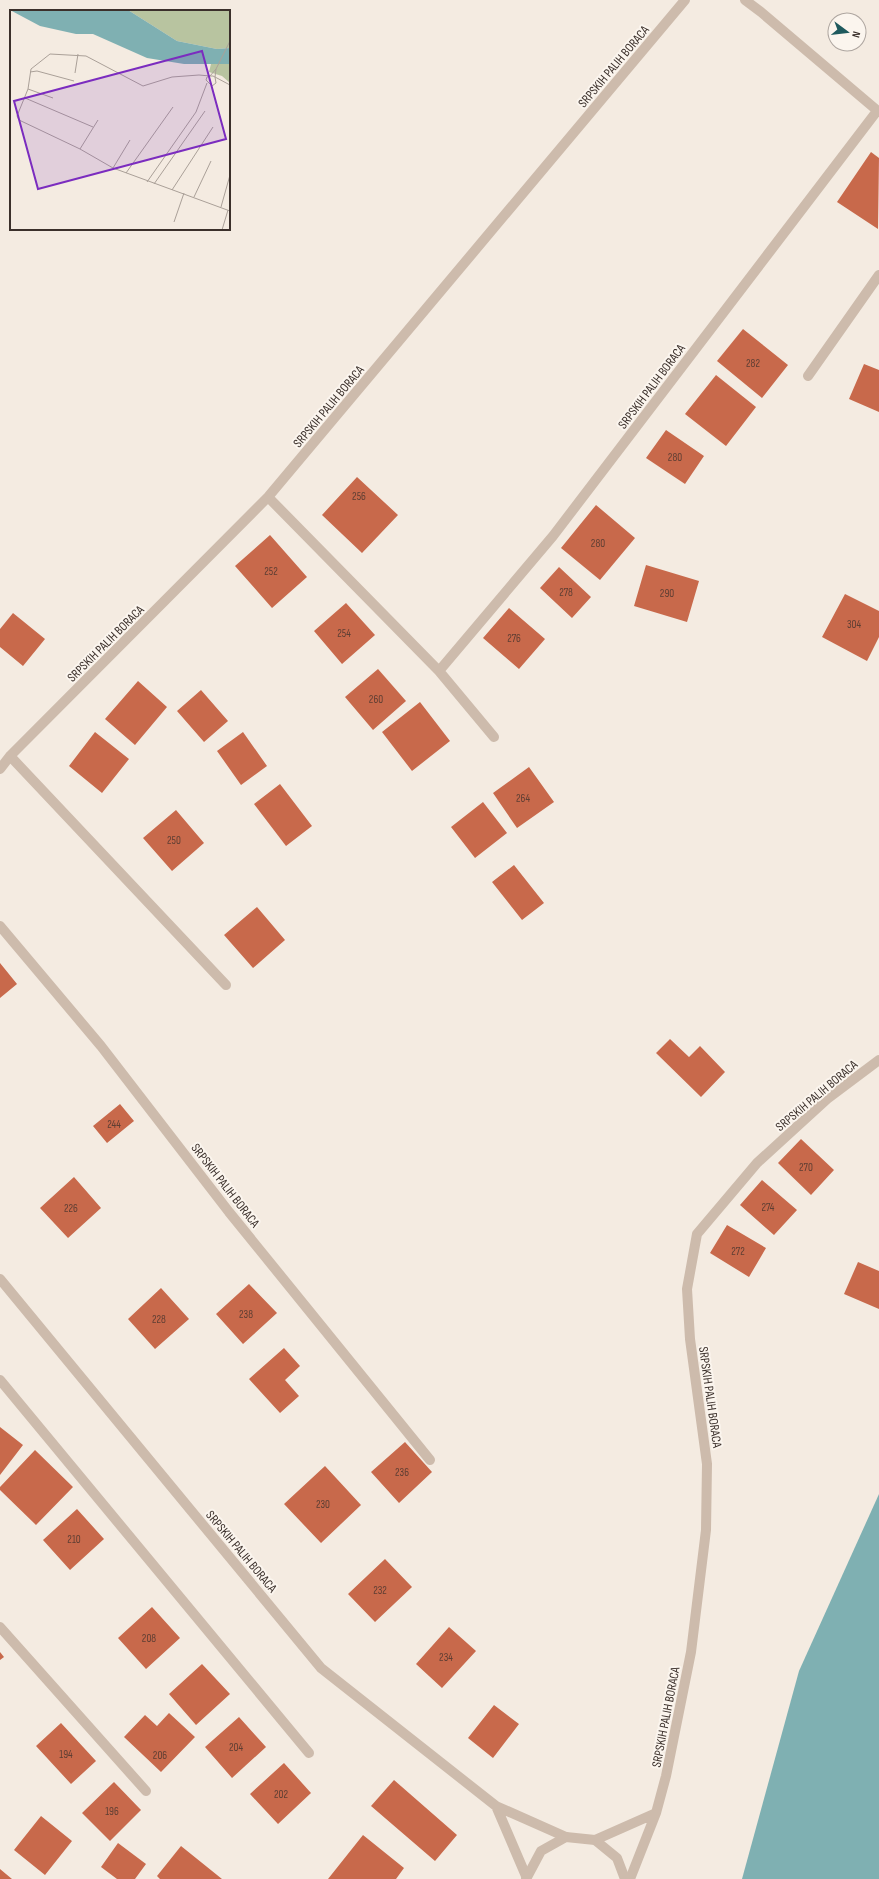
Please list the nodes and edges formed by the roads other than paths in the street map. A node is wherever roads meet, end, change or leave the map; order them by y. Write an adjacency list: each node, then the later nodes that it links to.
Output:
1 (685, 0): 6 (street, SRPSKIH PALIH BORACA)
2 (745, 0): 3 (street, SRPSKIH PALIH BORACA)
3 (878, 111): 7 (street, SRPSKIH PALIH BORACA)
4 (879, 275): 5 (street)
5 (808, 376)
6 (268, 497): 7 (street); 9 (street, SRPSKIH PALIH BORACA)
7 (439, 671): 8 (street)
8 (494, 738)
9 (10, 756): 10 (street, SRPSKIH PALIH BORACA); 12 (street)
10 (0, 769)
11 (0, 926): 16 (street, SRPSKIH PALIH BORACA)
12 (226, 985)
13 (879, 1060): 21 (street, SRPSKIH PALIH BORACA)
14 (0, 1279): 20 (street, SRPSKIH PALIH BORACA)
15 (0, 1380): 18 (street)
16 (430, 1460)
17 (0, 1626): 19 (street)
18 (309, 1754)
19 (146, 1791)
20 (496, 1806): 22 (street); 24 (street)
21 (656, 1813): 23 (street); 26 (street, SRPSKIH PALIH BORACA)
22 (566, 1837): 23 (street); 24 (street)
23 (595, 1840): 25 (street)
24 (526, 1878)
25 (625, 1879)
26 (630, 1879)

